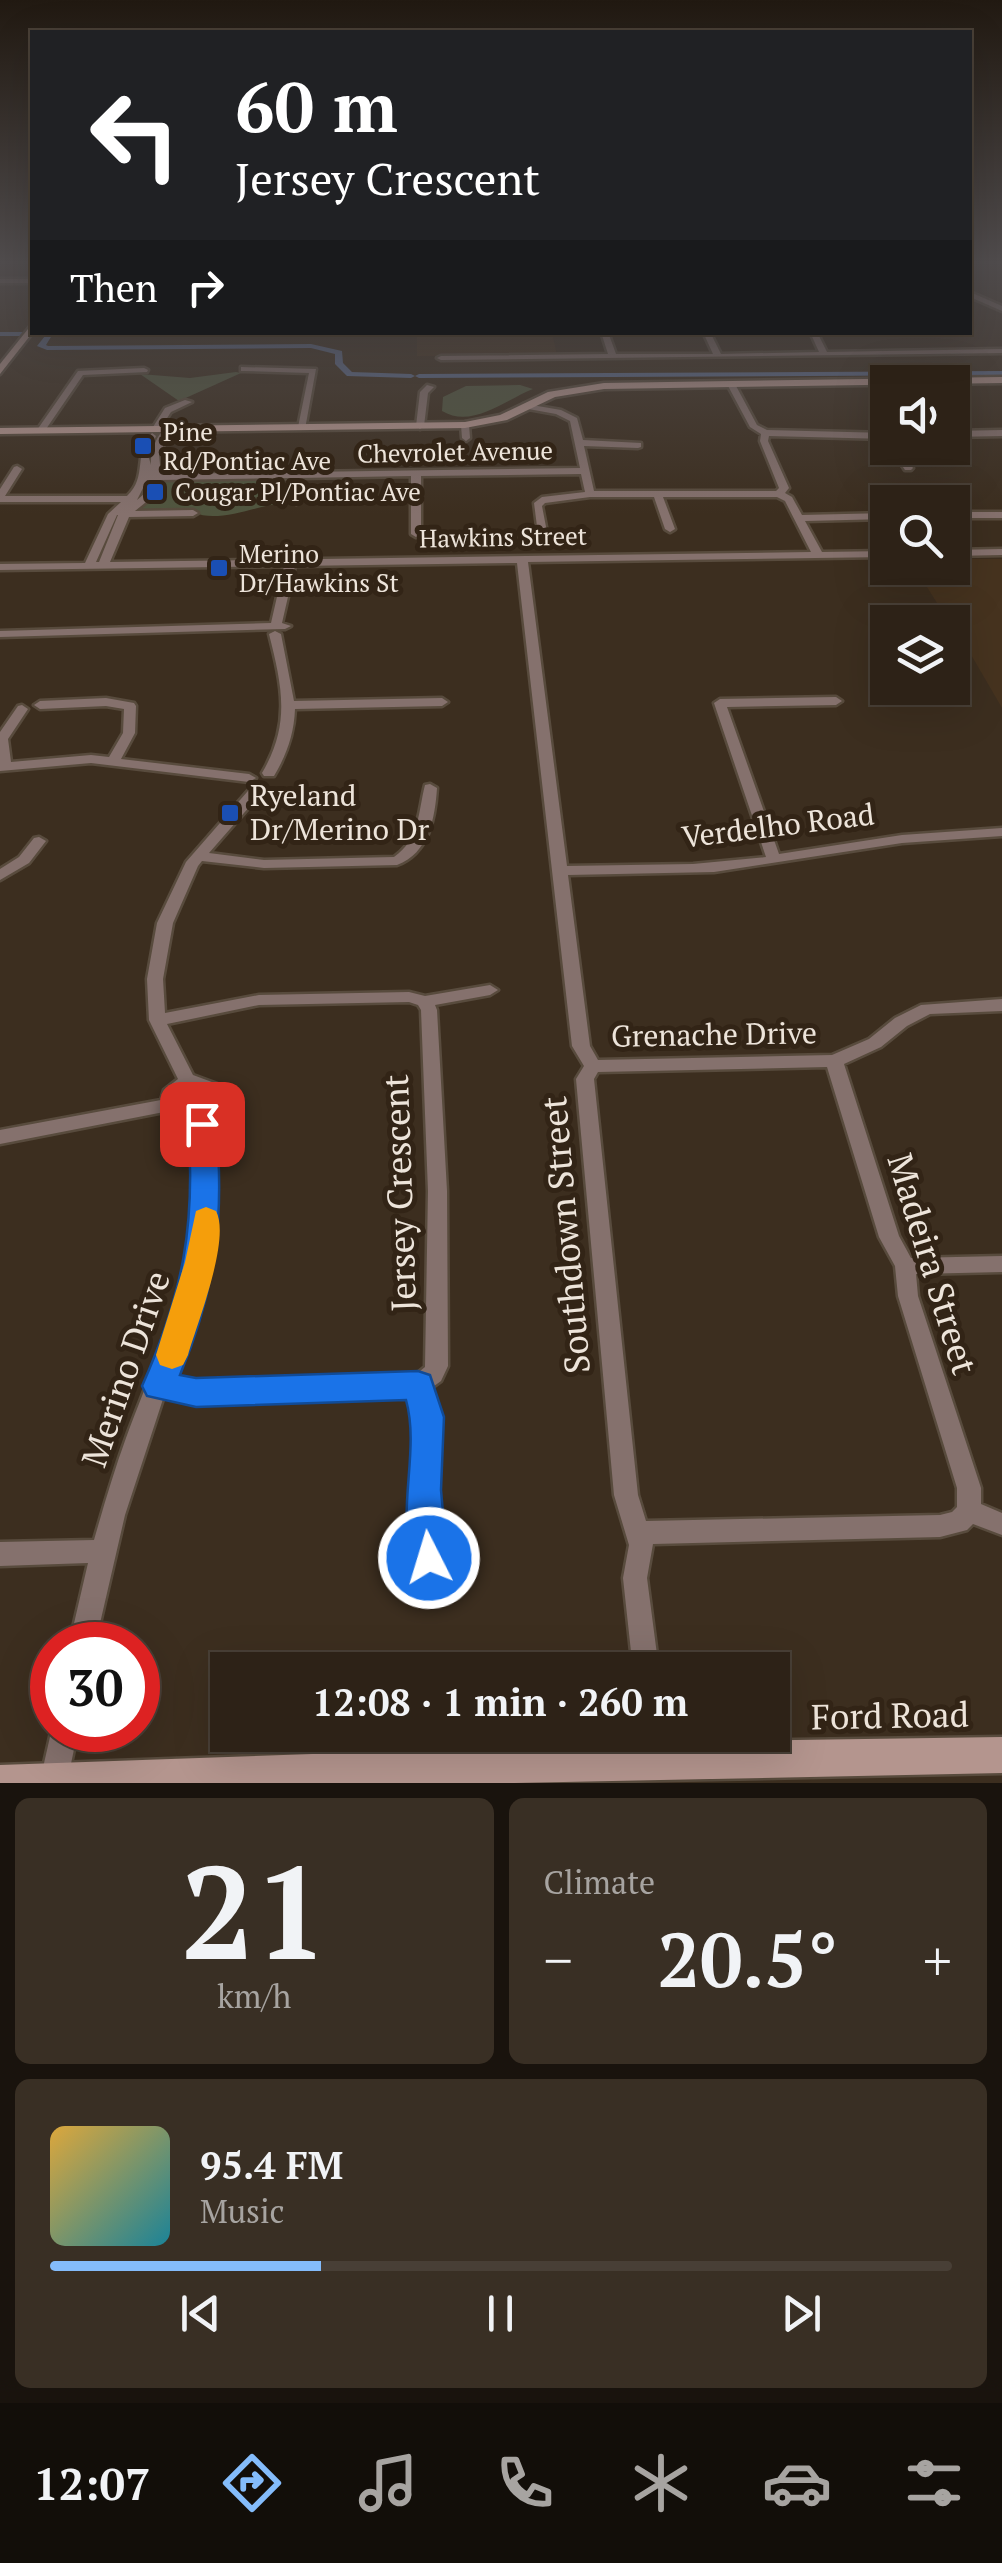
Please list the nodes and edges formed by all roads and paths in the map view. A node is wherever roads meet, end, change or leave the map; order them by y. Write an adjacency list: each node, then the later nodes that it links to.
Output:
1 (16, 347): 12 (street)
2 (609, 347): 7 (street)
3 (714, 347): 8 (street)
4 (821, 347): 6 (street)
5 (1002, 352): 6 (street)
6 (824, 354): 8 (street)
7 (612, 355): 8 (street); 9 (street)
8 (718, 356)
9 (440, 358)
10 (244, 368): 19 (street)
11 (144, 370): 22 (street)
12 (0, 371)
13 (1002, 380): 14 (street)
14 (731, 384): 17 (street); 23 (street)
15 (430, 387): 18 (street)
16 (188, 402): 20 (street)
17 (526, 406): 18 (street); 27 (street)
18 (420, 426): 19 (street)
19 (302, 427): 20 (street)
20 (161, 428): 22 (street); 35 (street)
21 (0, 430): 22 (street)
22 (40, 430)
23 (764, 432): 26 (street); 37 (street)
24 (1002, 432): 25 (street)
25 (970, 433)
26 (870, 435)
27 (580, 443): 28 (street); 32 (street)
28 (638, 445)
29 (906, 465): 30 (street)
30 (908, 468)
31 (17, 469): 39 (street)
32 (585, 470): 33 (street, Chevrolet Avenue); 36 (street)
33 (416, 473): 34 (street, Chevrolet Avenue); 50 (street)
34 (294, 475): 35 (street, Chevrolet Avenue); 41 (street)
35 (151, 477): 40 (street)
36 (590, 494): 38 (street); 49 (street)
37 (780, 494): 38 (street); 47 (street)
38 (658, 495): 48 (street)
39 (0, 498): 40 (street)
40 (137, 500): 43 (street)
41 (296, 502)
42 (193, 513): 43 (street)
43 (120, 514): 57 (street); 58 (street)
44 (1002, 515): 46 (street)
45 (870, 516): 47 (street)
46 (970, 516)
47 (798, 518): 54 (street)
48 (670, 530)
49 (542, 532)
50 (416, 534)
51 (970, 552): 52 (street)
52 (1002, 552)
53 (870, 554): 54 (street, Hawkins Street)
54 (818, 555): 55 (street, Hawkins Street)
55 (522, 559): 56 (street, Hawkins Street); 75 (street, Southdown Street)
56 (290, 563): 58 (street, Hawkins Street); 60 (street)
57 (89, 566): 58 (street, Hawkins Street); 59 (street, Hawkins Street)
58 (102, 566)
59 (0, 568)
60 (272, 629): 61 (street); 65 (street)
61 (0, 634)
62 (836, 701): 74 (street)
63 (442, 702): 65 (street)
64 (40, 705): 67 (street)
65 (290, 705): 69 (street)
66 (22, 710): 68 (street)
67 (113, 761): 68 (street); 69 (street)
68 (2, 767)
69 (259, 779): 73 (street)
70 (430, 788): 73 (street)
71 (1002, 832): 74 (street, Verdelho Road)
72 (39, 842): 76 (street)
73 (198, 856): 80 (street)
74 (774, 860): 75 (street, Verdelho Road)
75 (560, 871): 82 (street, Southdown Street)
76 (0, 876)
77 (490, 990): 78 (street)
78 (425, 1000): 80 (street); 89 (street, Jersey Crescent)
79 (1002, 1005): 81 (street, Grenache Drive)
80 (158, 1020): 83 (street)
81 (834, 1061): 82 (street, Grenache Drive); 88 (street, Madeira Street)
82 (593, 1066): 93 (street, Southdown Street)
83 (188, 1082): 84 (street); 85 (street)
84 (168, 1105): 85 (street); 86 (street)
85 (199, 1114): 90 (street, Merino Drive)
86 (0, 1137)
87 (1002, 1264): 88 (street)
88 (905, 1266): 91 (street, Madeira Street)
89 (418, 1385): 90 (street); 96 (street)
90 (159, 1386): 94 (street, Merino Drive)
91 (969, 1511): 92 (street); 93 (street)
92 (1002, 1524)
93 (639, 1533): 98 (street, Southdown Street)
94 (101, 1551): 95 (street); 97 (street, Merino Drive)
95 (0, 1554)
96 (432, 1578)
97 (87, 1622)
98 (644, 1652)
99 (790, 1750): 102 (street, Ford Road)
100 (60, 1752): 103 (street)
101 (565, 1752): 103 (street, Ford Road)
102 (1002, 1755)
103 (54, 1780): 104 (street, Ford Road)
104 (0, 1782)

